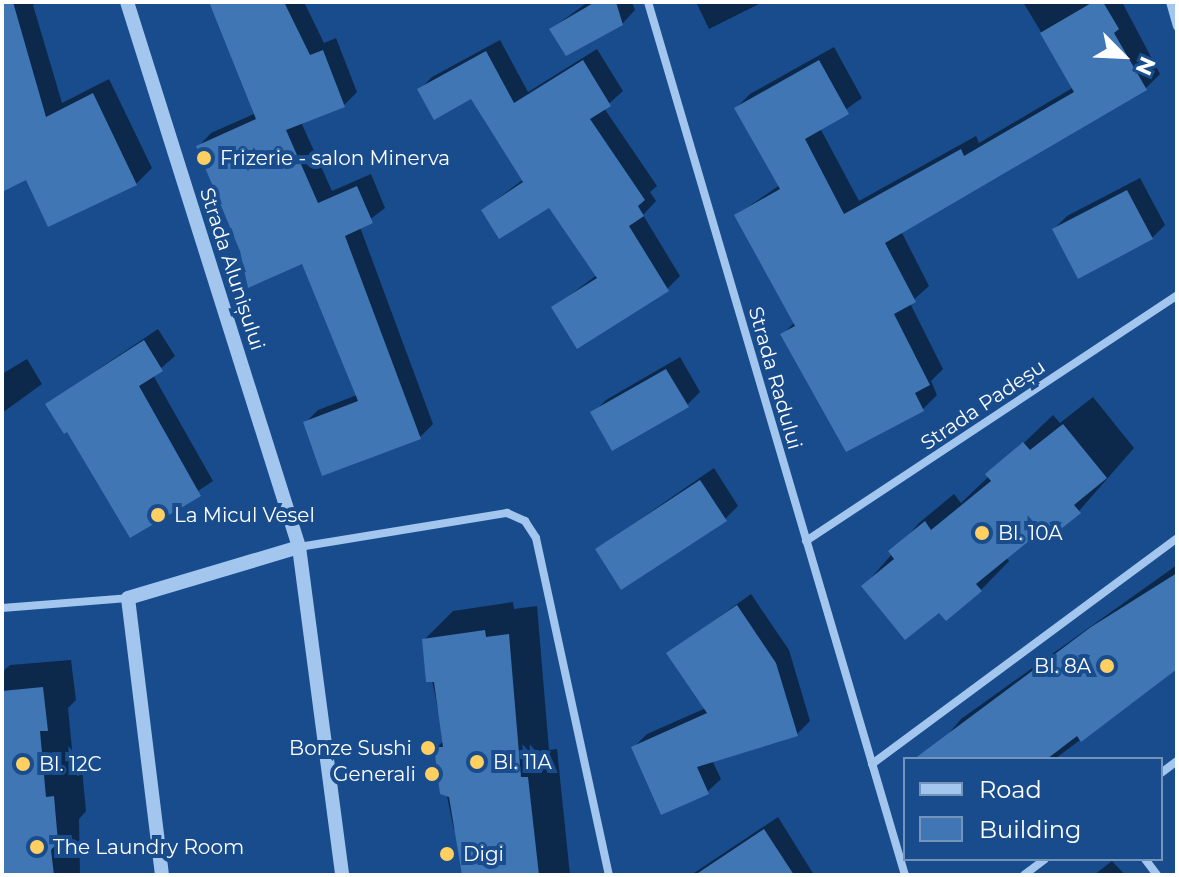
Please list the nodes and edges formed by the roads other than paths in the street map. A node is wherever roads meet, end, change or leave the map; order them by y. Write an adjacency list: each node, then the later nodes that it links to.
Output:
1 (127, 2): 8 (street, Strada Alunișului)
2 (648, 2): 7 (street, Strada Radului)
3 (1170, 2): 4 (street)
4 (1177, 26)
5 (1177, 295): 7 (street, Strada Padeșu)
6 (1177, 538): 11 (street)
7 (806, 541): 11 (street, Strada Radului)
8 (299, 547): 9 (street); 14 (street, Strada Alunișului); 15 (street)
9 (128, 598): 10 (street); 13 (street)
10 (2, 608)
11 (872, 764): 16 (street, Strada Radului)
12 (1042, 861): 17 (street)
13 (162, 875)
14 (342, 875)
15 (609, 875)
16 (905, 875)
17 (1024, 875)

